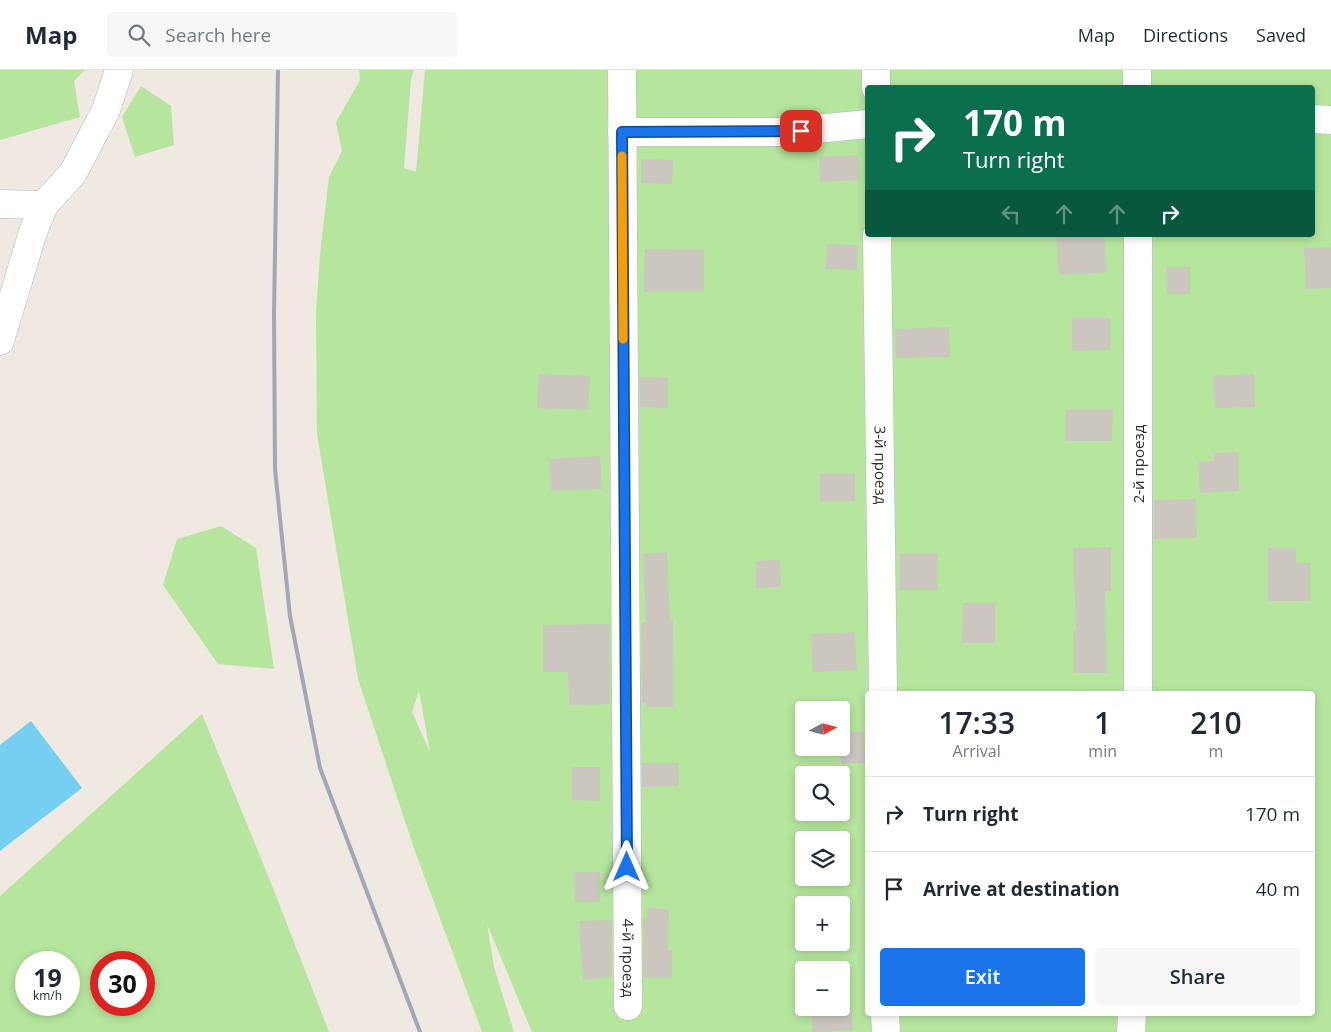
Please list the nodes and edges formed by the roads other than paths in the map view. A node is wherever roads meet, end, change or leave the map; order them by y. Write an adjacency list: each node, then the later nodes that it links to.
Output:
1 (119, 70): 12 (street)
2 (622, 70): 10 (street, 4-й проезд)
3 (876, 70): 5 (street)
4 (1137, 70): 6 (street)
5 (876, 85)
6 (1137, 85)
7 (1315, 119): 8 (street)
8 (1331, 120)
9 (865, 124): 10 (street)
10 (622, 132): 18 (street, 4-й проезд)
11 (0, 204): 12 (street)
12 (44, 205): 15 (street)
13 (877, 237): 16 (street, 3-й проезд)
14 (1138, 237): 17 (street, 2-й проезд)
15 (0, 341)
16 (883, 691)
17 (1138, 691)
18 (628, 1006)
19 (885, 1016): 21 (street)
20 (1132, 1016): 22 (street)
21 (886, 1032)
22 (1131, 1032)

